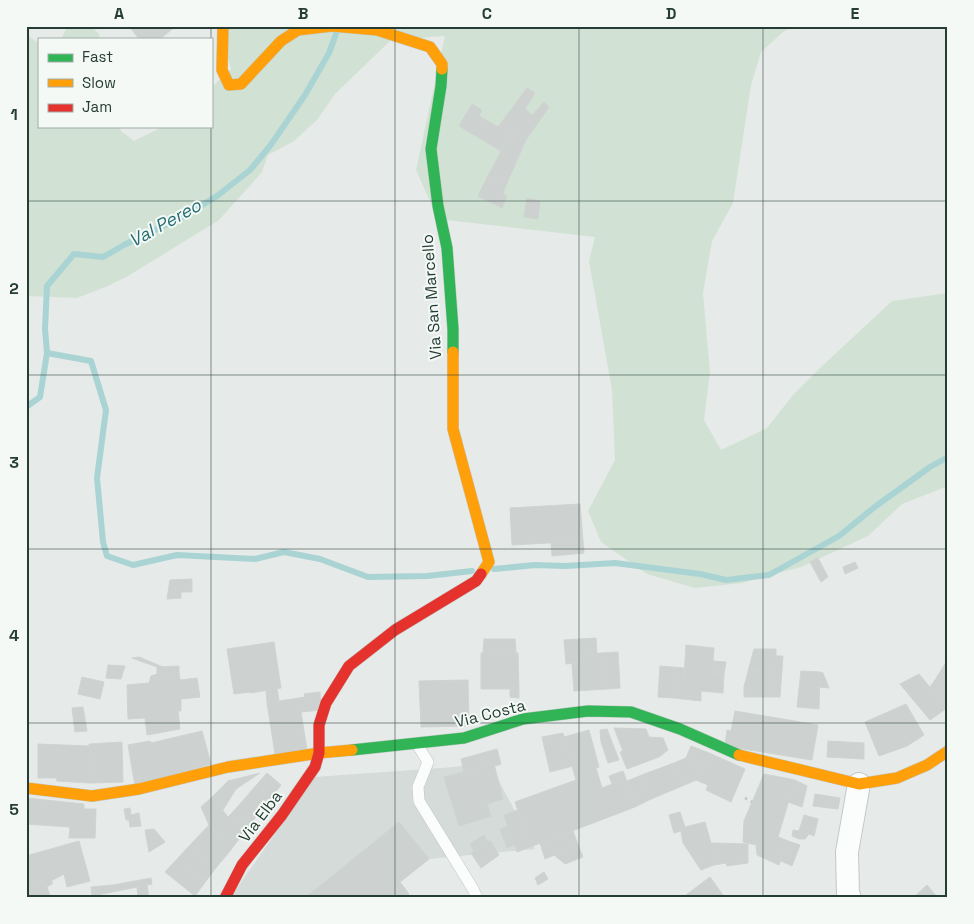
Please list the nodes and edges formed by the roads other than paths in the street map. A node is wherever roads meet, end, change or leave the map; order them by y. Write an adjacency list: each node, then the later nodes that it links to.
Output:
1 (223, 26): 4 (street, Via San Marcello)
2 (417, 744): 4 (street, Via Costa); 5 (street, Via Costa); 8 (lane)
3 (948, 750): 5 (street, Via Costa)
4 (319, 753): 6 (street, Via Costa); 7 (street, Via Elba)
5 (859, 784): 9 (street)
6 (26, 788)
7 (225, 898)
8 (476, 898)
9 (850, 898)

